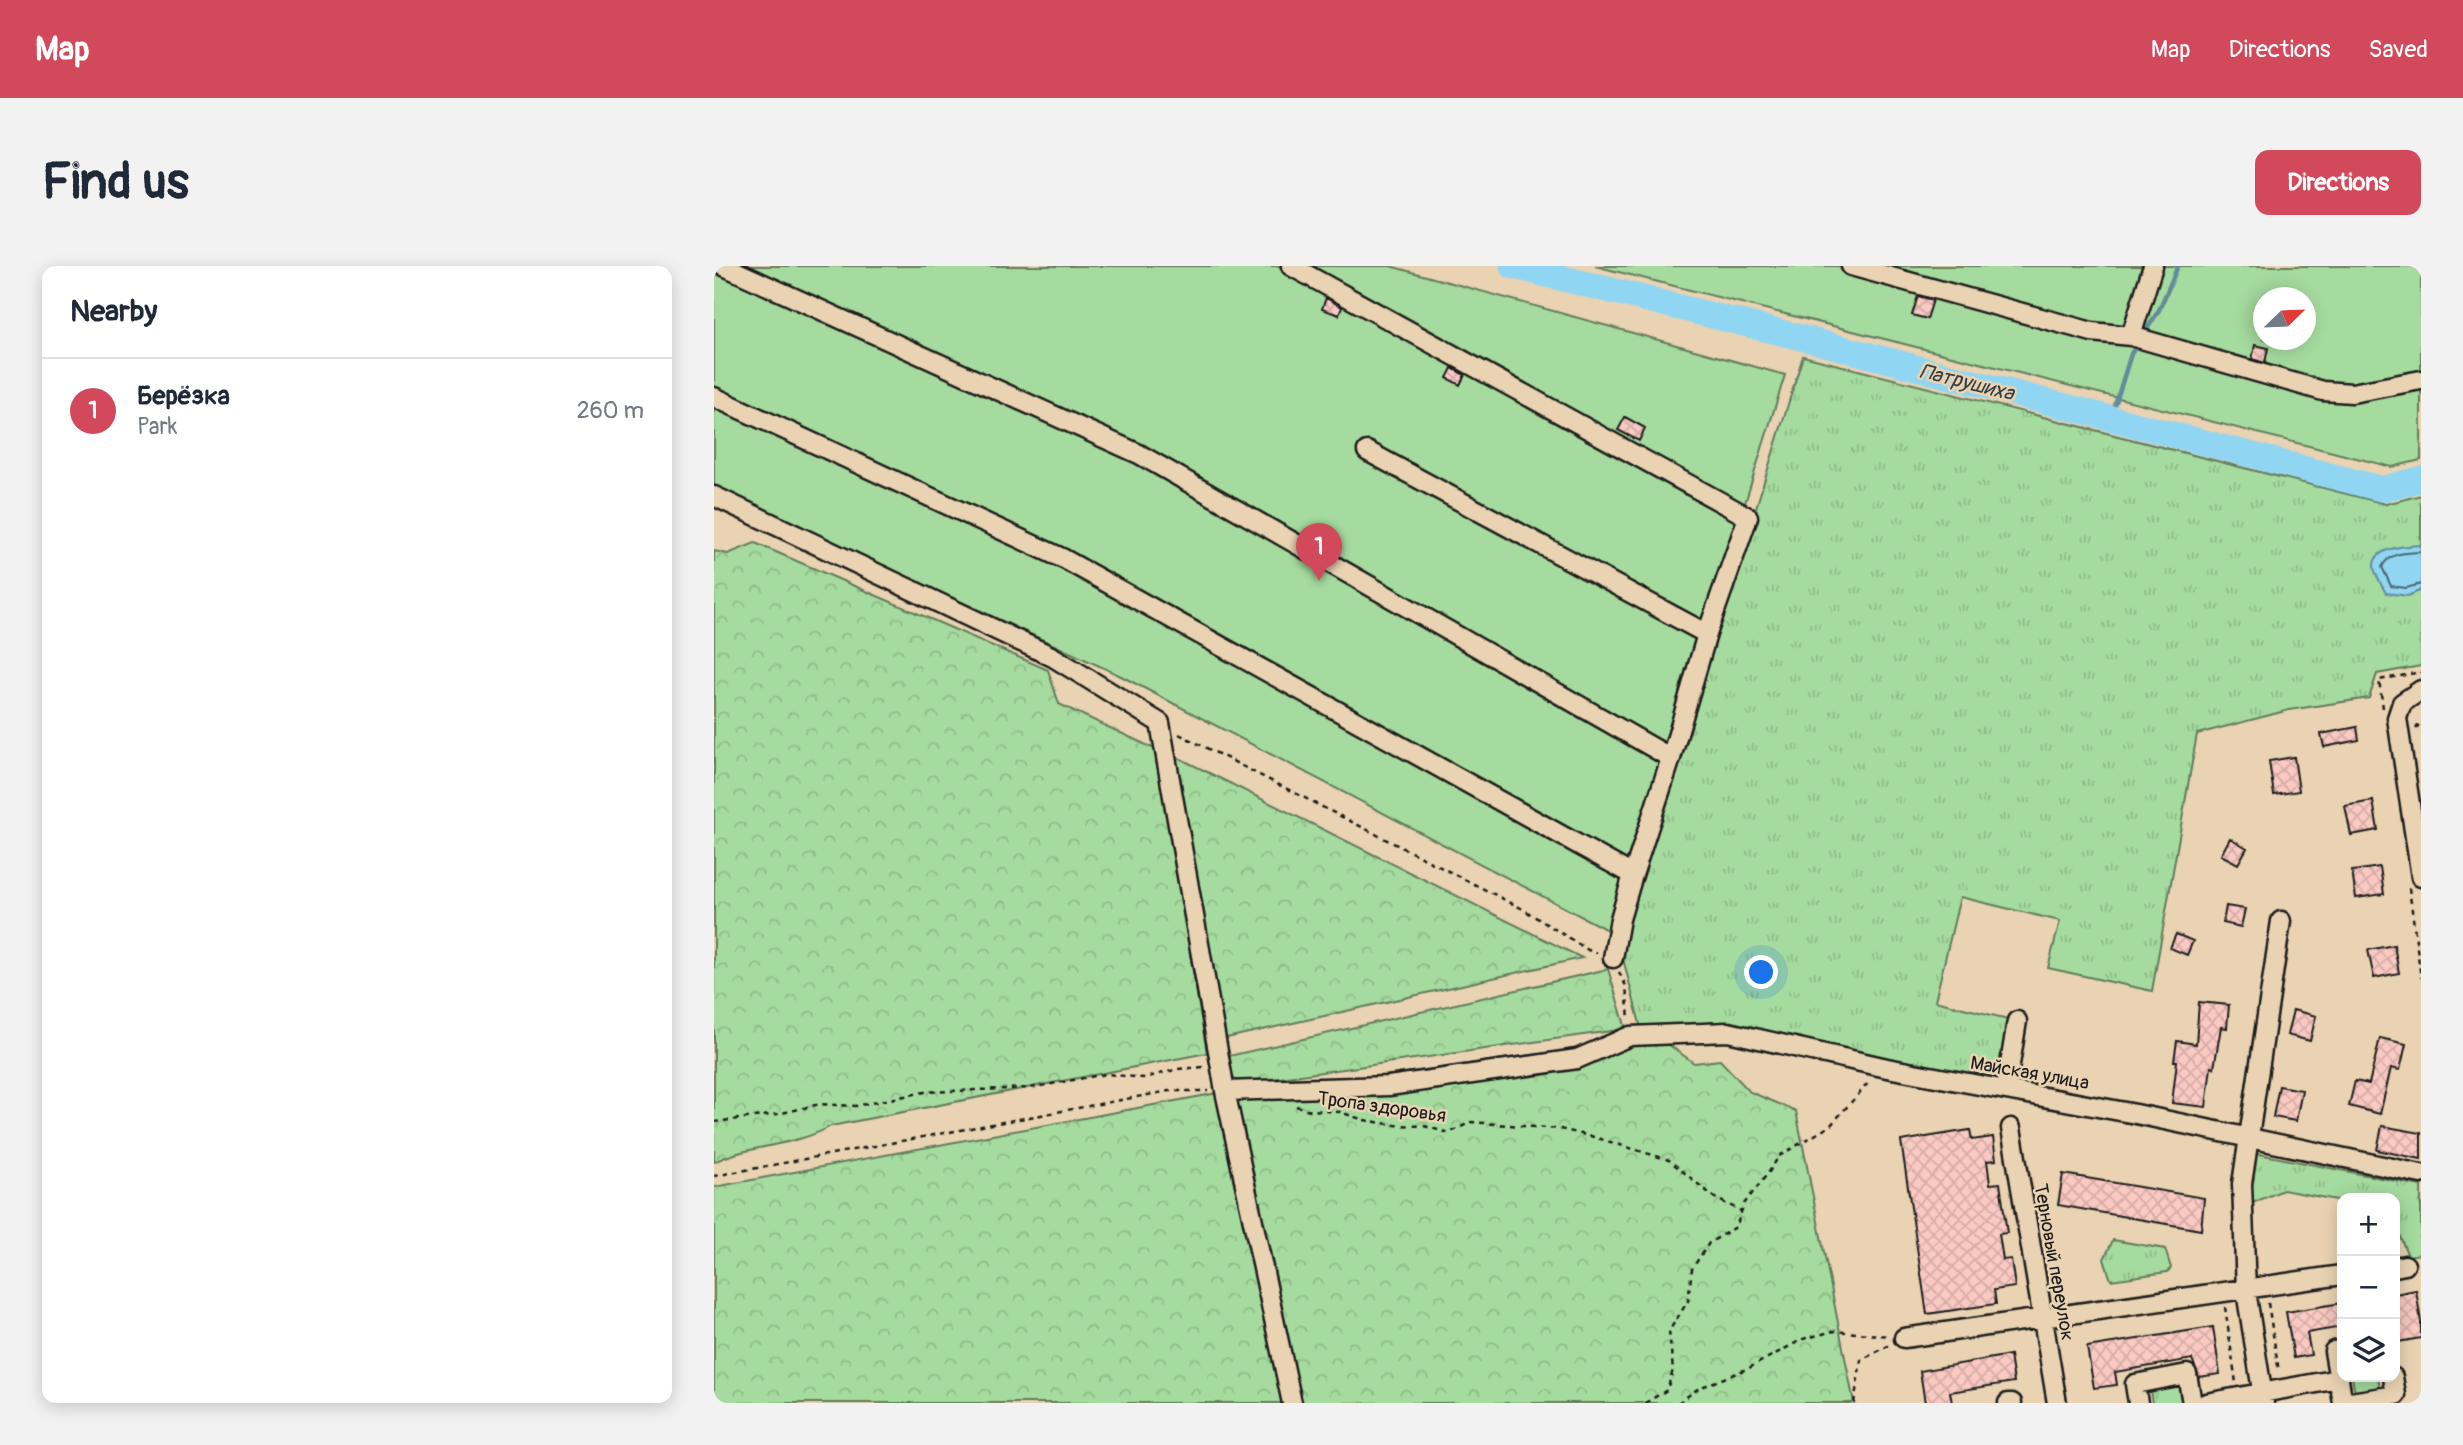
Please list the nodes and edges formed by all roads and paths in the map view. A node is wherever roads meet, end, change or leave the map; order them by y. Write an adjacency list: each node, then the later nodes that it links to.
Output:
1 (724, 266): 15 (street)
2 (1291, 266): 10 (street)
3 (1851, 266): 5 (street)
4 (2153, 266): 5 (street)
5 (2131, 336): 6 (street)
6 (2421, 380)
7 (714, 397): 16 (street)
8 (1367, 451): 10 (street)
9 (714, 496): 14 (street)
10 (1707, 634): 15 (street)
11 (2421, 672): 12 (path)
12 (2379, 680)
13 (2421, 690): 17 (street)
14 (1160, 723): 19 (path); 22 (street)
15 (1671, 758): 16 (street)
16 (1633, 875): 19 (street)
17 (2421, 877)
18 (2281, 921): 29 (street)
19 (1613, 958): 21 (path)
20 (2017, 1021): 24 (street)
21 (1630, 1037): 23 (street, Майская улица); 25 (street, Майская улица)
22 (1221, 1065): 25 (street); 27 (path)
23 (1881, 1067): 24 (street, Майская улица); 32 (path)
24 (2006, 1088): 29 (street, Майская улица)
25 (1225, 1091): 31 (path); 47 (street)
26 (1287, 1103): 32 (path, Тропа здоровья)
27 (714, 1122)
28 (2011, 1128): 37 (street, Терновый переулок)
29 (2249, 1137): 30 (street, Майская улица); 35 (street)
30 (2421, 1174)
31 (714, 1176)
32 (1741, 1211): 48 (path)
33 (2337, 1276): 34 (street)
34 (2266, 1288): 35 (street); 44 (path)
35 (2245, 1291): 36 (street); 46 (street)
36 (2223, 1293): 37 (street); 45 (path)
37 (2044, 1319): 38 (street); 51 (street, Терновый переулок)
38 (1904, 1338): 49 (path); 50 (path)
39 (2337, 1350): 40 (street)
40 (2337, 1368)
41 (2337, 1379): 44 (street)
42 (2340, 1382): 55 (street)
43 (2394, 1382): 55 (street)
44 (2281, 1390): 46 (street)
45 (2238, 1398): 46 (street); 54 (street)
46 (2263, 1398)
47 (1292, 1403)
48 (1645, 1403)
49 (1678, 1403)
50 (1854, 1403)
51 (2057, 1403)
52 (2138, 1403): 53 (street)
53 (2192, 1403)
54 (2206, 1403)
55 (2343, 1403)

